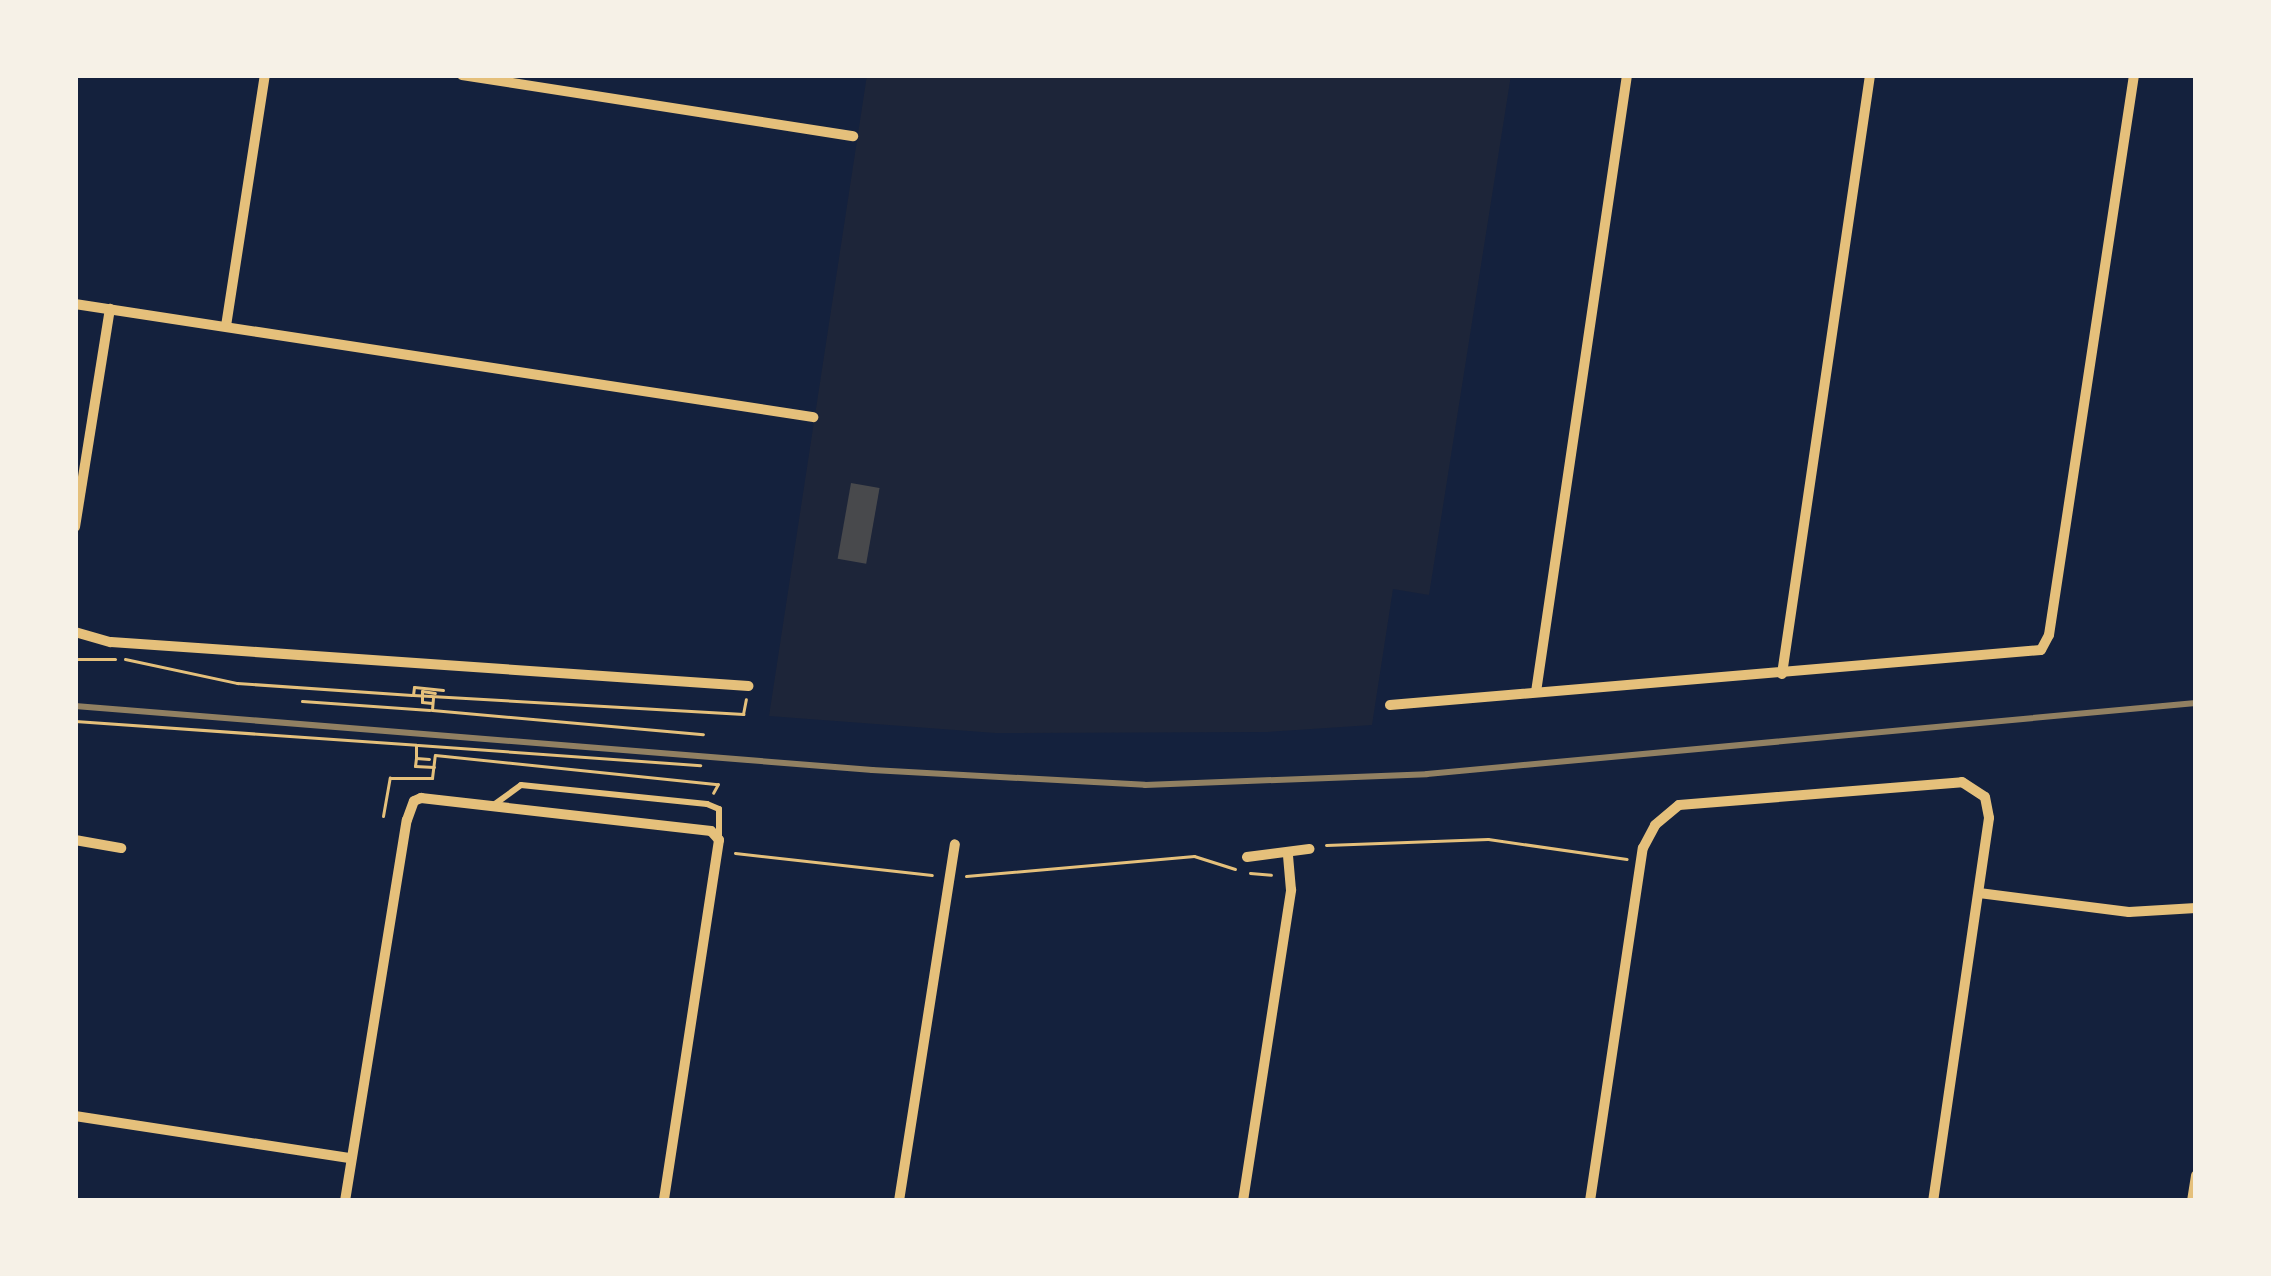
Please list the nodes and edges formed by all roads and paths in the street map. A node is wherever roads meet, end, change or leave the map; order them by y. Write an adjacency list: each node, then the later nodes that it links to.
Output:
1 (265, 75): 9 (street)
2 (462, 75): 6 (street)
3 (1627, 75): 16 (street)
4 (1870, 75): 14 (street)
5 (2134, 75): 14 (street)
6 (853, 136)
7 (75, 304): 8 (street)
8 (110, 309): 9 (street); 11 (street)
9 (226, 326): 10 (street)
10 (813, 417)
11 (75, 526)
12 (75, 632): 15 (street)
13 (75, 659): 17 (path)
14 (1782, 674): 16 (street)
15 (748, 686): 18 (path)
16 (1536, 692): 20 (street)
17 (413, 695): 18 (path); 18 (path)
18 (435, 697): 21 (path)
19 (302, 701): 21 (path)
20 (1390, 705)
21 (432, 710): 23 (path)
22 (75, 721): 24 (path)
23 (703, 734)
24 (416, 745): 25 (path); 27 (path)
25 (416, 758): 26 (path); 28 (path)
26 (430, 759)
27 (700, 765)
28 (434, 767): 29 (path); 31 (path)
29 (707, 804): 30 (lane); 33 (lane)
30 (492, 807): 33 (street); 47 (street)
31 (383, 816)
32 (75, 840): 35 (street)
33 (719, 840): 50 (street)
34 (956, 844): 51 (street)
35 (121, 848)
36 (1315, 850): 37 (street); 40 (path)
37 (1288, 852): 39 (street); 52 (street)
38 (735, 853): 41 (path)
39 (1247, 856)
40 (1641, 861): 44 (street); 53 (street)
41 (932, 875)
42 (1271, 875): 43 (path)
43 (964, 876)
44 (1979, 893): 45 (street); 54 (street)
45 (2196, 908)
46 (75, 1116): 47 (street)
47 (351, 1158): 49 (street)
48 (2196, 1175): 55 (street)
49 (345, 1201)
50 (664, 1201)
51 (899, 1201)
52 (1244, 1201)
53 (1590, 1201)
54 (1933, 1201)
55 (2192, 1201)

